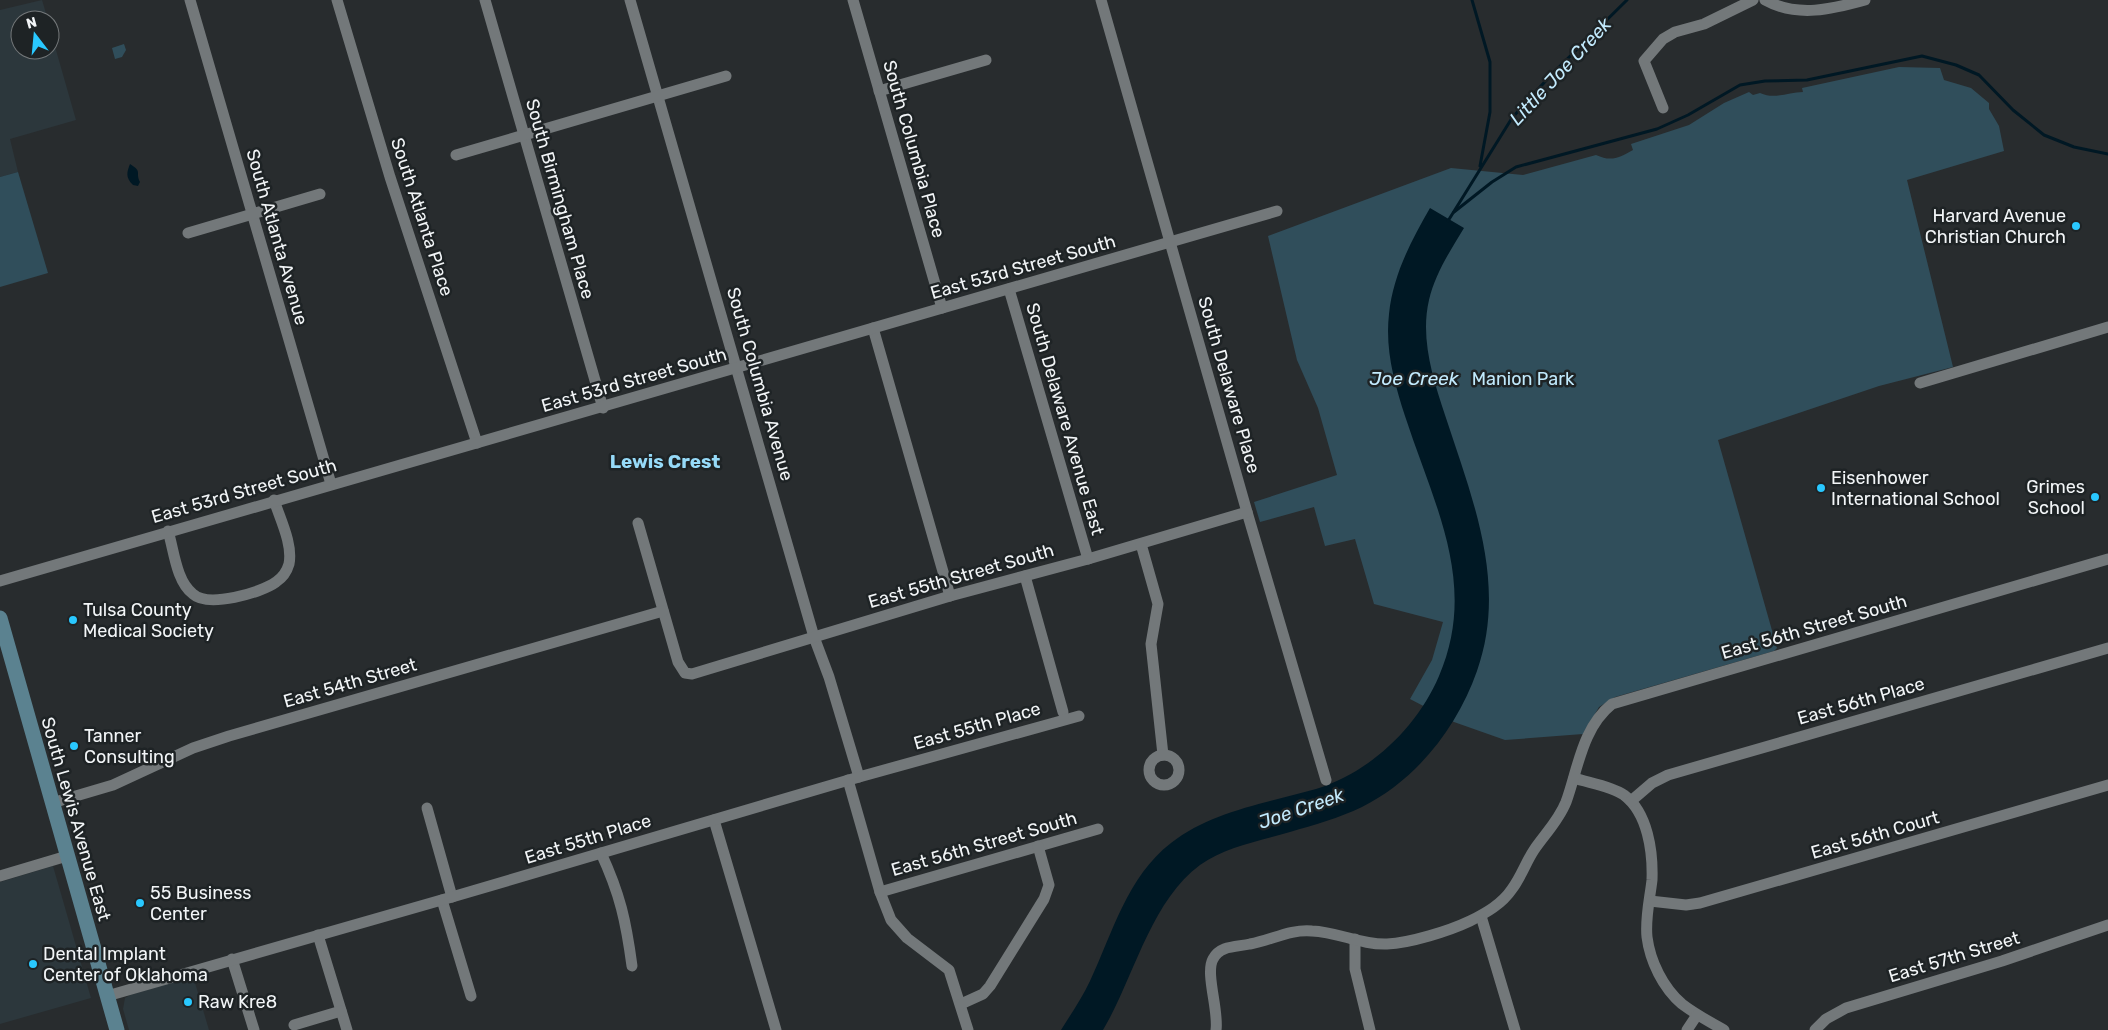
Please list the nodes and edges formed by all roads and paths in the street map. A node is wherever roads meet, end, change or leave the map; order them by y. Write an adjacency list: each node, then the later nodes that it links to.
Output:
1 (190, 0): 19 (street, South Atlanta Avenue)
2 (338, 0): 29 (street, South Atlanta Place)
3 (486, 0): 15 (street, South Birmingham Place)
4 (630, 0): 13 (street, South Columbia Avenue)
5 (853, 0): 12 (street, South Columbia Place)
6 (1101, 0): 21 (street, South Delaware Place)
7 (1753, 0): 14 (street)
8 (1766, 0): 9 (street)
9 (1865, 0)
10 (986, 60): 12 (street)
11 (726, 76): 13 (street)
12 (879, 91): 23 (street, South Columbia Place)
13 (657, 96): 15 (street); 26 (street, South Columbia Avenue)
14 (1663, 108)
15 (523, 135): 16 (street); 28 (street, South Birmingham Place)
16 (456, 155)
17 (320, 194): 19 (street)
18 (1277, 211): 21 (street, East 53rd Street South)
19 (253, 214): 20 (street); 30 (street, South Atlanta Avenue)
20 (188, 233)
21 (1171, 242): 22 (street, East 53rd Street South); 32 (street, South Delaware Place)
22 (1009, 289): 23 (street, East 53rd Street South); 36 (street, South Delaware Avenue East)
23 (942, 308): 25 (street, East 53rd Street South)
24 (2108, 327): 27 (street)
25 (873, 328): 26 (street, East 53rd Street South); 40 (street)
26 (737, 368): 28 (street, East 53rd Street South); 43 (street, South Columbia Avenue)
27 (1920, 383)
28 (603, 408): 29 (street, East 53rd Street South)
29 (476, 443): 30 (street, East 53rd Street South)
30 (331, 484): 31 (street, East 53rd Street South)
31 (274, 500): 34 (street, East 53rd Street South); 34 (street)
32 (1247, 512): 35 (street, East 55th Street South); 50 (street, South Delaware Place)
33 (638, 523): 41 (street)
34 (168, 531): 39 (street, East 53rd Street South)
35 (1142, 544): 36 (street, East 55th Street South); 47 (street)
36 (1088, 559): 38 (street, East 55th Street South)
37 (2108, 560): 48 (street, East 56th Street South)
38 (1025, 576): 40 (street, East 55th Street South); 45 (street)
39 (0, 581)
40 (950, 596): 43 (street, East 55th Street South)
41 (662, 611): 43 (street, East 55th Street South); 53 (street, East 54th Street)
42 (0, 618): 53 (main road, South Lewis Avenue East)
43 (814, 637): 49 (street, South Columbia Avenue)
44 (2108, 648): 52 (street, East 56th Place)
45 (1063, 712)
46 (1079, 716): 49 (street, East 55th Place)
47 (1163, 755)
48 (1574, 778): 52 (street); 64 (street)
49 (853, 779): 55 (street, East 55th Place); 61 (street, South Columbia Avenue)
50 (1326, 780)
51 (2108, 786): 63 (street, East 56th Court)
52 (1631, 801): 63 (street)
53 (52, 803): 59 (main road, South Lewis Avenue East)
54 (427, 808): 62 (street)
55 (714, 820): 58 (street, East 55th Place); 79 (street)
56 (1098, 829): 57 (street, East 56th Street South)
57 (1038, 846): 61 (street, East 56th Street South); 72 (street)
58 (601, 853): 62 (street, East 55th Place); 69 (street)
59 (67, 856): 60 (street); 70 (main road, South Lewis Avenue East)
60 (0, 876)
61 (880, 892): 72 (street, South Columbia Avenue)
62 (447, 899): 66 (street, East 55th Place); 71 (street)
63 (1650, 901): 74 (street)
64 (1482, 916): 67 (street); 83 (street)
65 (2108, 925): 86 (street, East 57th Street)
66 (318, 934): 68 (street, East 55th Place); 73 (street)
67 (1355, 939): 81 (street); 82 (street)
68 (232, 959): 70 (street, East 55th Place); 77 (street)
69 (632, 966)
70 (107, 996): 76 (main road, South Lewis Avenue East)
71 (472, 996)
72 (961, 1004): 80 (street, South Columbia Avenue)
73 (341, 1011): 75 (street); 78 (street)
74 (1697, 1015): 84 (street); 85 (street)
75 (294, 1024)
76 (113, 1029)
77 (254, 1030)
78 (347, 1030)
79 (776, 1030)
80 (968, 1030)
81 (1216, 1030)
82 (1370, 1030)
83 (1515, 1030)
84 (1687, 1030)
85 (1724, 1030)
86 (1815, 1030)

